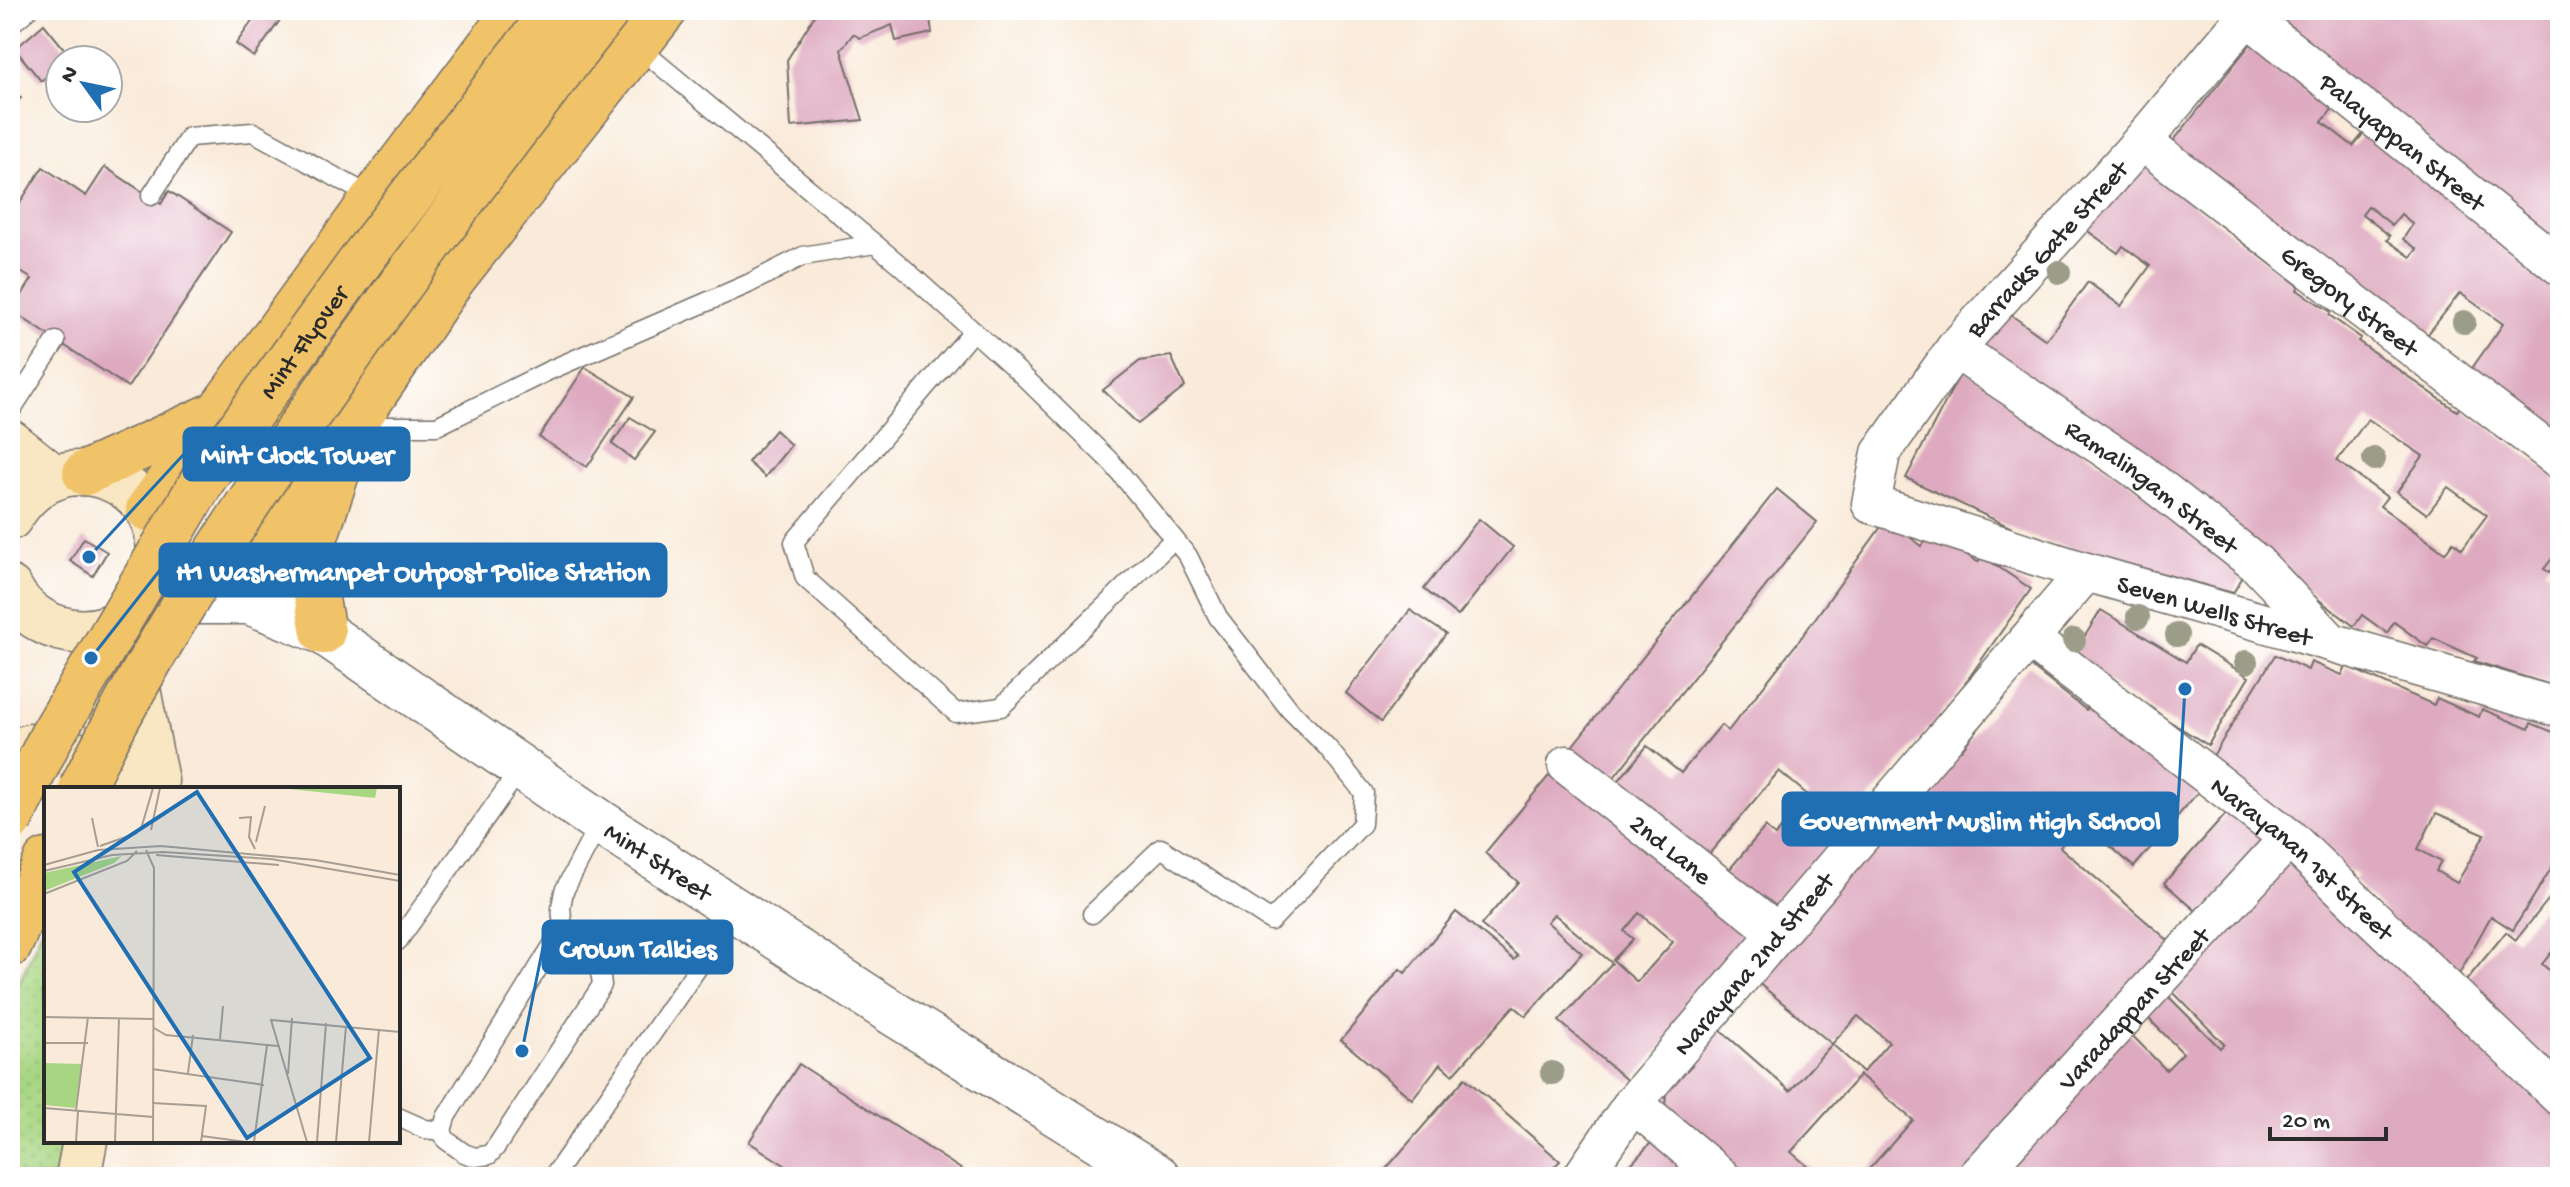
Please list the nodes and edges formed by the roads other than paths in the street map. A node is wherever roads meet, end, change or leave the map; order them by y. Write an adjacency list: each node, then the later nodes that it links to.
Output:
1 (28, 10): 7 (lane)
2 (516, 10): 11 (main road)
3 (555, 10): 39 (main road, Mint Flyover, bridge)
4 (608, 10): 38 (main road, Mint Flyover, bridge)
5 (665, 10): 8 (main road)
6 (2249, 13): 9 (street, Barracks Gate Street); 13 (street, Palayappan Street)
7 (10, 25)
8 (637, 46): 12 (lane); 19 (main road)
9 (2142, 141): 16 (street, Barracks Gate Street); 21 (street, Gregory Street)
10 (151, 196): 11 (lane)
11 (374, 198): 18 (main road)
12 (875, 244): 14 (lane); 19 (lane)
13 (2560, 266)
14 (973, 331): 26 (lane); 26 (lane)
15 (56, 341): 17 (lane)
16 (1955, 349): 23 (street, Barracks Gate Street); 32 (street, Ramalingam Street)
17 (10, 412)
18 (218, 413): 19 (main road); 22 (main road); 24 (main road)
19 (353, 426): 29 (main road); 30 (main road)
20 (10, 442): 22 (main road)
21 (2560, 460)
22 (70, 475): 24 (main road); 25 (main road)
23 (1871, 504): 27 (street, Seven Wells Street)
24 (148, 509): 29 (main road)
25 (10, 518)
26 (1174, 539): 44 (lane)
27 (2086, 572): 31 (street, Narayana 2nd Street); 32 (street, Seven Wells Street)
28 (10, 593): 29 (main road)
29 (141, 599): 30 (street, Mint Street); 37 (main road)
30 (323, 632): 36 (street, Mint Street)
31 (2030, 639): 41 (street, Narayanan 1st Street); 46 (street, Narayana 2nd Street)
32 (2333, 644): 33 (street, Seven Wells Street)
33 (2560, 708)
34 (10, 754): 37 (main road)
35 (1567, 765): 46 (street, 2nd Lane)
36 (521, 768): 40 (street, Mint Street); 47 (lane)
37 (155, 785)
38 (82, 787)
39 (10, 820)
40 (600, 822): 43 (street, Mint Street); 45 (lane)
41 (2289, 838): 49 (street, Narayanan 1st Street); 59 (street, Varadappan Street)
42 (44, 866): 48 (main road)
43 (737, 911): 55 (lane); 56 (street, Mint Street)
44 (1092, 914)
45 (563, 928): 52 (lane); 52 (lane)
46 (1777, 932): 50 (street, Narayana 2nd Street)
47 (400, 938)
48 (10, 945)
49 (2560, 1097)
50 (1633, 1103): 57 (street, Narayana 2nd Street); 58 (street)
51 (400, 1118): 52 (lane)
52 (442, 1131)
53 (85, 1143): 54 (main road)
54 (78, 1177)
55 (553, 1177)
56 (1158, 1177)
57 (1582, 1177)
58 (1721, 1177)
59 (1977, 1177)

